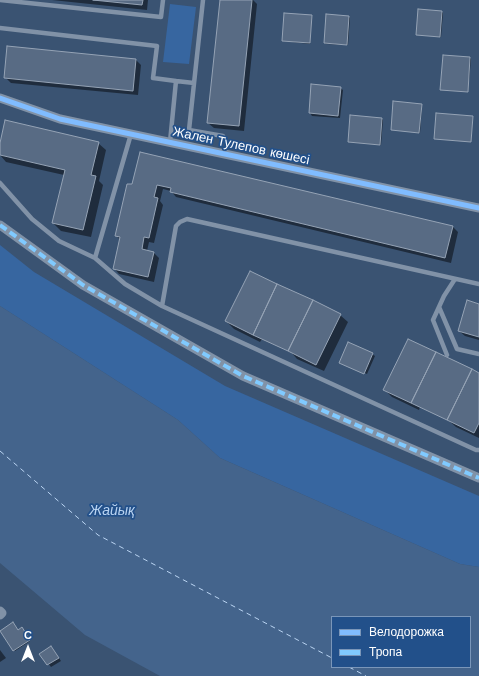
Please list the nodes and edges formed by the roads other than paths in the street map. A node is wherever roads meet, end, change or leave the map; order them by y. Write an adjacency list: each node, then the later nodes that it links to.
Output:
1 (0, 0): 2 (lane)
2 (163, 0)
3 (203, 0): 6 (lane)
4 (0, 28): 5 (lane)
5 (176, 81): 6 (lane); 10 (lane)
6 (194, 83): 9 (lane)
7 (0, 98): 8 (street, Жален Тулепов көшесі)
8 (131, 134): 10 (street, Жален Тулепов көшесі); 14 (lane)
9 (223, 136)
10 (170, 143): 12 (street, Жален Тулепов көшесі)
11 (0, 183): 14 (lane)
12 (479, 208)
13 (0, 225): 22 (street)
14 (95, 258): 17 (lane)
15 (455, 279): 16 (lane); 17 (lane); 18 (lane)
16 (479, 284)
17 (162, 306): 21 (lane)
18 (439, 307): 19 (lane); 20 (lane)
19 (479, 354)
20 (447, 355)
21 (479, 450)
22 (479, 478)
23 (0, 611): 24 (street)
24 (0, 615)

